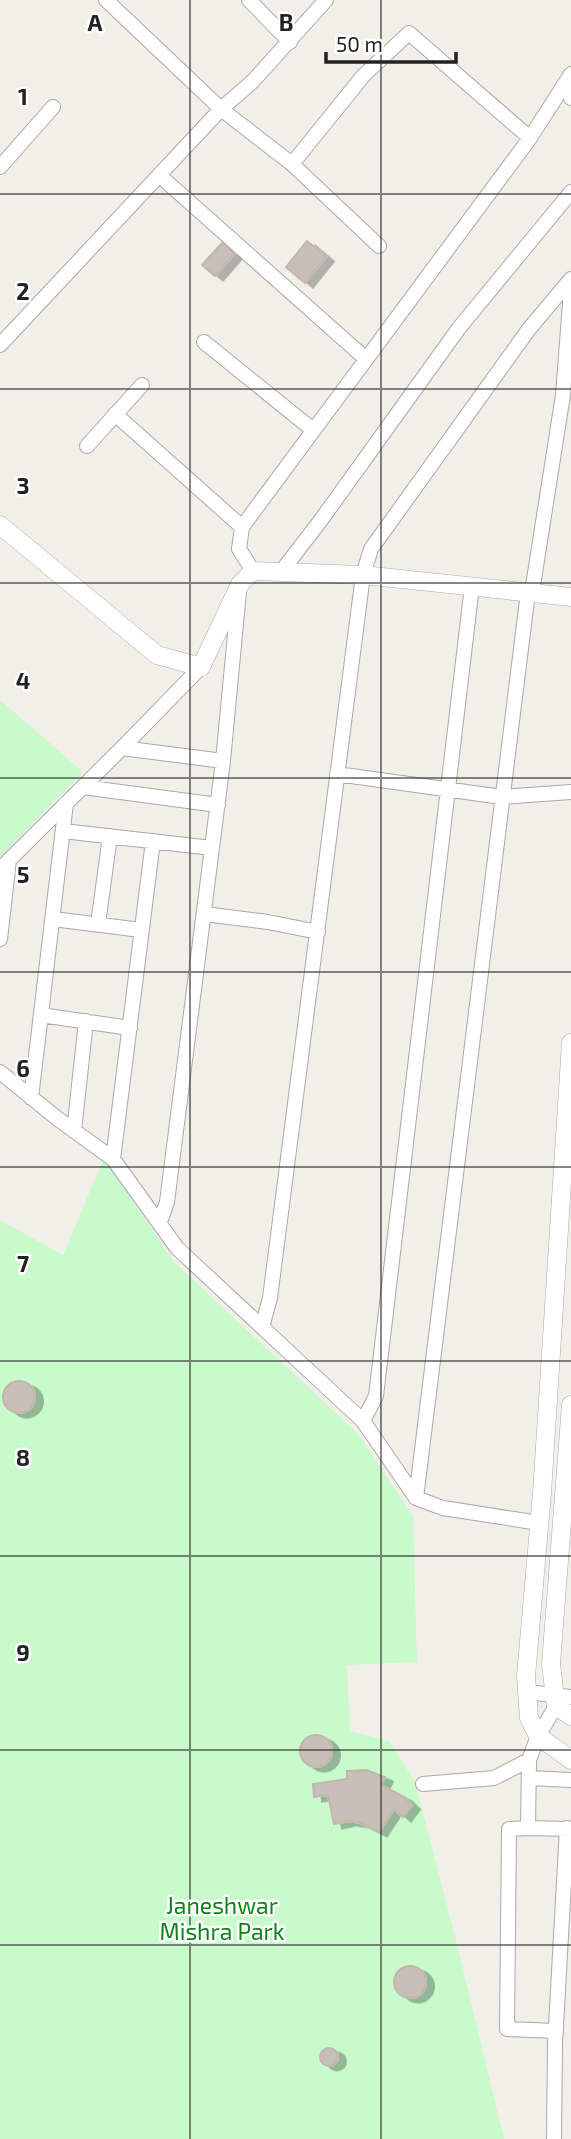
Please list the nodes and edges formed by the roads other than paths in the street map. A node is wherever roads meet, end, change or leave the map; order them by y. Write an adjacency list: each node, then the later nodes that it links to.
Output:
1 (106, 0): 8 (street)
2 (249, 0): 4 (street)
3 (326, 0): 4 (street)
4 (290, 42): 8 (street)
5 (571, 75): 6 (street); 9 (street)
6 (571, 98)
7 (53, 107): 11 (street)
8 (221, 108): 10 (street); 12 (street)
9 (530, 138): 10 (street); 19 (street)
10 (292, 164): 14 (street)
11 (0, 166)
12 (159, 175): 18 (street); 19 (street)
13 (571, 192): 27 (street)
14 (379, 246)
15 (571, 279): 28 (street)
16 (571, 290): 31 (street)
17 (204, 342): 22 (street)
18 (0, 345)
19 (366, 359): 22 (street)
20 (142, 385): 21 (street)
21 (115, 414): 23 (street); 25 (street)
22 (313, 430): 25 (street)
23 (88, 446)
24 (0, 525): 33 (street)
25 (242, 527): 26 (street)
26 (253, 571): 27 (street); 29 (street)
27 (281, 572): 28 (street)
28 (363, 575): 30 (street); 36 (street)
29 (240, 584): 33 (street); 35 (street)
30 (472, 586): 31 (street); 38 (street)
31 (530, 592): 32 (street); 40 (street)
32 (571, 597)
33 (201, 667): 34 (street)
34 (122, 748): 35 (street); 37 (street)
35 (223, 761): 42 (street)
36 (337, 774): 38 (street); 52 (street)
37 (83, 787): 41 (street); 42 (street)
38 (448, 790): 40 (street); 65 (street)
39 (571, 792): 40 (street)
40 (502, 797): 66 (street)
41 (66, 803): 43 (street); 47 (street)
42 (218, 805): 46 (street)
43 (63, 831): 44 (street); 49 (street)
44 (110, 836): 45 (street); 50 (street)
45 (153, 841): 46 (street); 51 (street)
46 (212, 848): 48 (street)
47 (4, 864): 53 (street)
48 (204, 914): 52 (street); 62 (street)
49 (53, 919): 50 (street); 54 (street)
50 (98, 925): 51 (street)
51 (141, 930): 56 (street)
52 (318, 932): 63 (street)
53 (0, 939)
54 (41, 1016): 55 (street); 59 (street)
55 (86, 1021): 56 (street); 60 (street)
56 (130, 1028): 61 (street)
57 (571, 1043): 67 (street)
58 (0, 1072): 59 (street)
59 (31, 1098): 60 (street)
60 (74, 1130): 61 (street)
61 (113, 1159): 62 (street)
62 (160, 1222): 63 (street)
63 (262, 1327): 65 (street)
64 (571, 1405): 69 (street)
65 (363, 1421): 66 (street)
66 (416, 1497): 67 (street)
67 (539, 1523): 68 (street)
68 (527, 1692): 69 (street); 71 (street)
69 (560, 1699): 70 (street); 71 (street)
70 (571, 1716)
71 (538, 1736): 72 (street); 73 (street)
72 (529, 1760): 74 (street); 76 (street)
73 (571, 1760)
74 (529, 1778): 75 (street); 77 (street)
75 (571, 1780)
76 (423, 1784)
77 (528, 1828): 78 (street); 79 (street)
78 (569, 1828): 79 (street)
79 (556, 2031): 80 (street)
80 (554, 2139)

